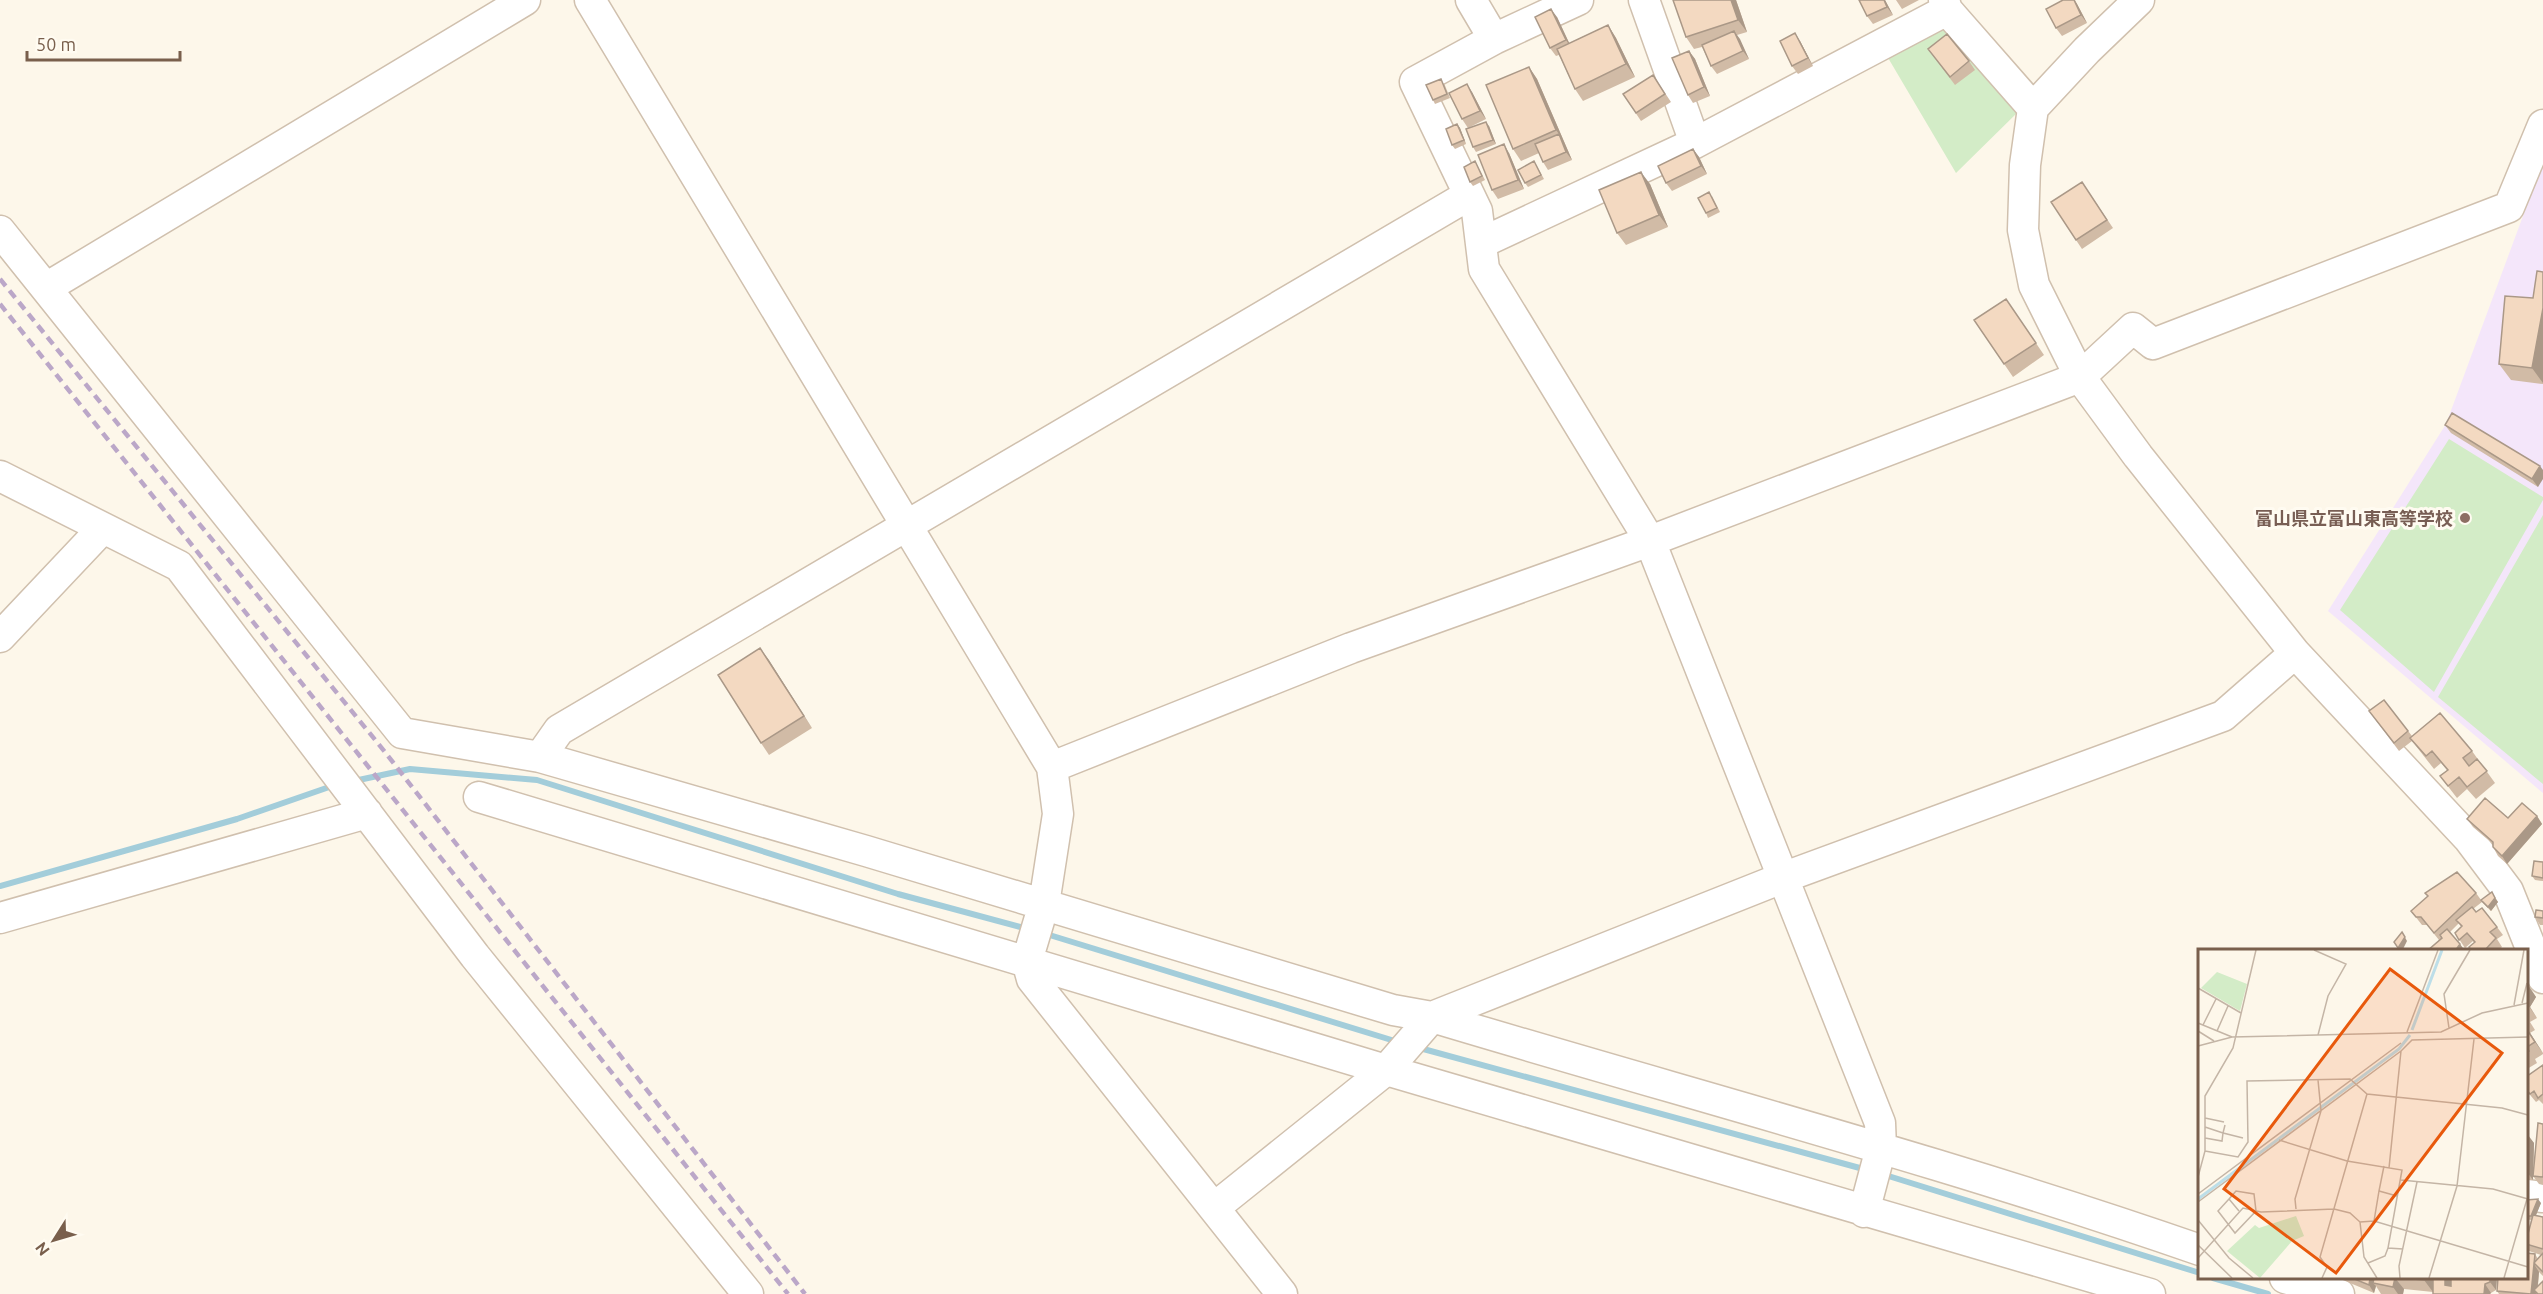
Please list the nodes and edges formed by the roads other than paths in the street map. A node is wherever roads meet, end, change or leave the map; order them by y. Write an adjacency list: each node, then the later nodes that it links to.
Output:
1 (525, 0): 15 (street)
2 (590, 0): 18 (street)
3 (1471, 0): 8 (street)
4 (1578, 0): 8 (street)
5 (1644, 0): 11 (street)
6 (2139, 0): 9 (street)
7 (1946, 5): 9 (street); 11 (street)
8 (1494, 39): 12 (street)
9 (2033, 108): 16 (street)
10 (2543, 125): 16 (street)
11 (1695, 143): 14 (street)
12 (1469, 195): 14 (street); 18 (street)
13 (0, 231): 15 (street)
14 (1481, 243): 20 (street)
15 (46, 288): 23 (street)
16 (2080, 377): 20 (street); 22 (street)
17 (0, 476): 19 (street)
18 (905, 526): 23 (street); 24 (street)
19 (102, 529): 21 (street); 26 (street)
20 (1650, 541): 24 (street); 27 (street)
21 (0, 637)
22 (2295, 653): 27 (street); 30 (street)
23 (540, 757): 28 (street)
24 (1052, 767): 28 (street)
25 (479, 797): 31 (street)
26 (366, 813): 29 (street); 42 (street)
27 (1782, 878): 33 (street); 35 (street)
28 (1044, 904): 31 (street); 33 (street)
29 (0, 918)
30 (2527, 942): 32 (street)
31 (1028, 961): 34 (street); 38 (street)
32 (2543, 978)
33 (1432, 1017): 34 (street); 35 (street)
34 (1386, 1070): 38 (street); 39 (street)
35 (1881, 1148): 39 (street); 40 (street)
36 (2528, 1195): 37 (street)
37 (2543, 1197)
38 (1214, 1209): 43 (street)
39 (1864, 1212): 44 (street)
40 (2198, 1250)
41 (2287, 1279): 45 (street)
42 (748, 1294)
43 (1282, 1294)
44 (2150, 1294)
45 (2339, 1294)

